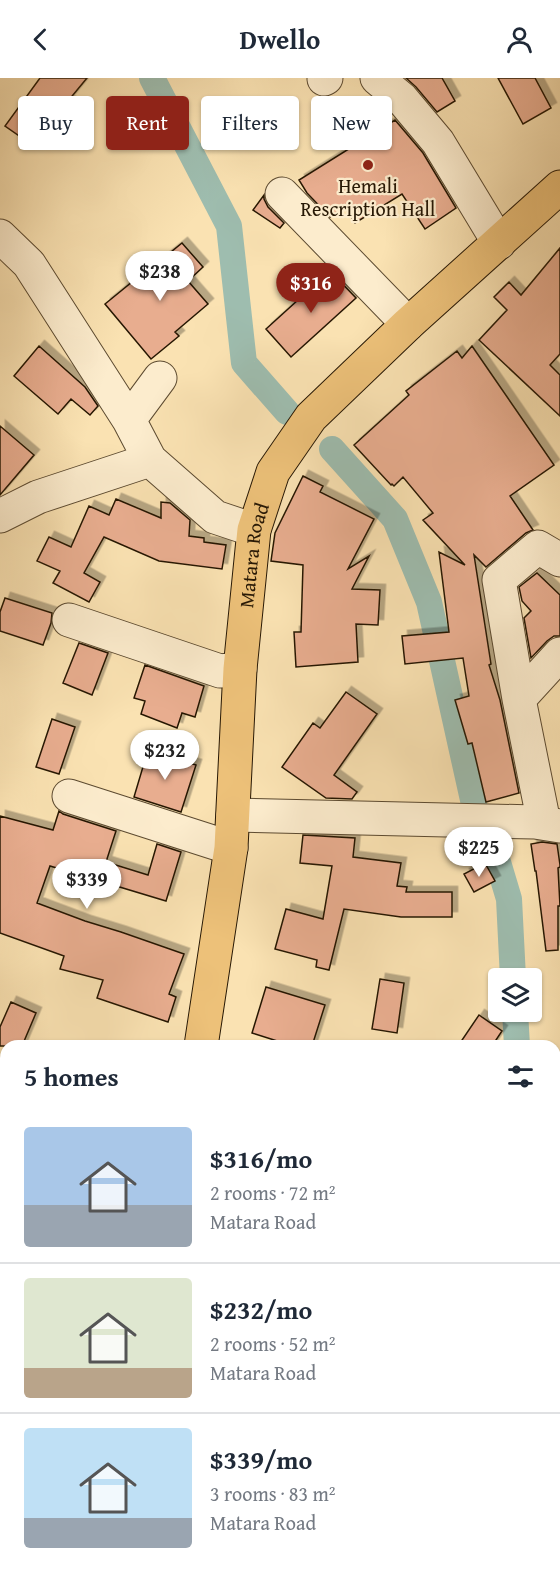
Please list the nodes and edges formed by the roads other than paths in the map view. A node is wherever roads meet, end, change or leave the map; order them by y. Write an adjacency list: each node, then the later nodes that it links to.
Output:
1 (377, 78): 5 (street)
2 (560, 188): 5 (highway, Matara Road)
3 (282, 194): 6 (street)
4 (0, 236): 8 (street)
5 (499, 243): 6 (highway, Matara Road)
6 (408, 324): 11 (highway, Matara Road)
7 (160, 378): 8 (street)
8 (129, 420): 9 (street)
9 (150, 460): 10 (street); 11 (street)
10 (0, 516)
11 (254, 530): 15 (highway, Matara Road)
12 (560, 560): 16 (street)
13 (69, 620): 15 (street)
14 (560, 654): 16 (street)
15 (240, 669): 18 (highway, Matara Road)
16 (519, 699): 19 (street)
17 (69, 796): 20 (street)
18 (233, 815): 19 (street); 20 (highway, Matara Road)
19 (552, 825)
20 (231, 848): 21 (highway, Matara Road)
21 (202, 1040)

